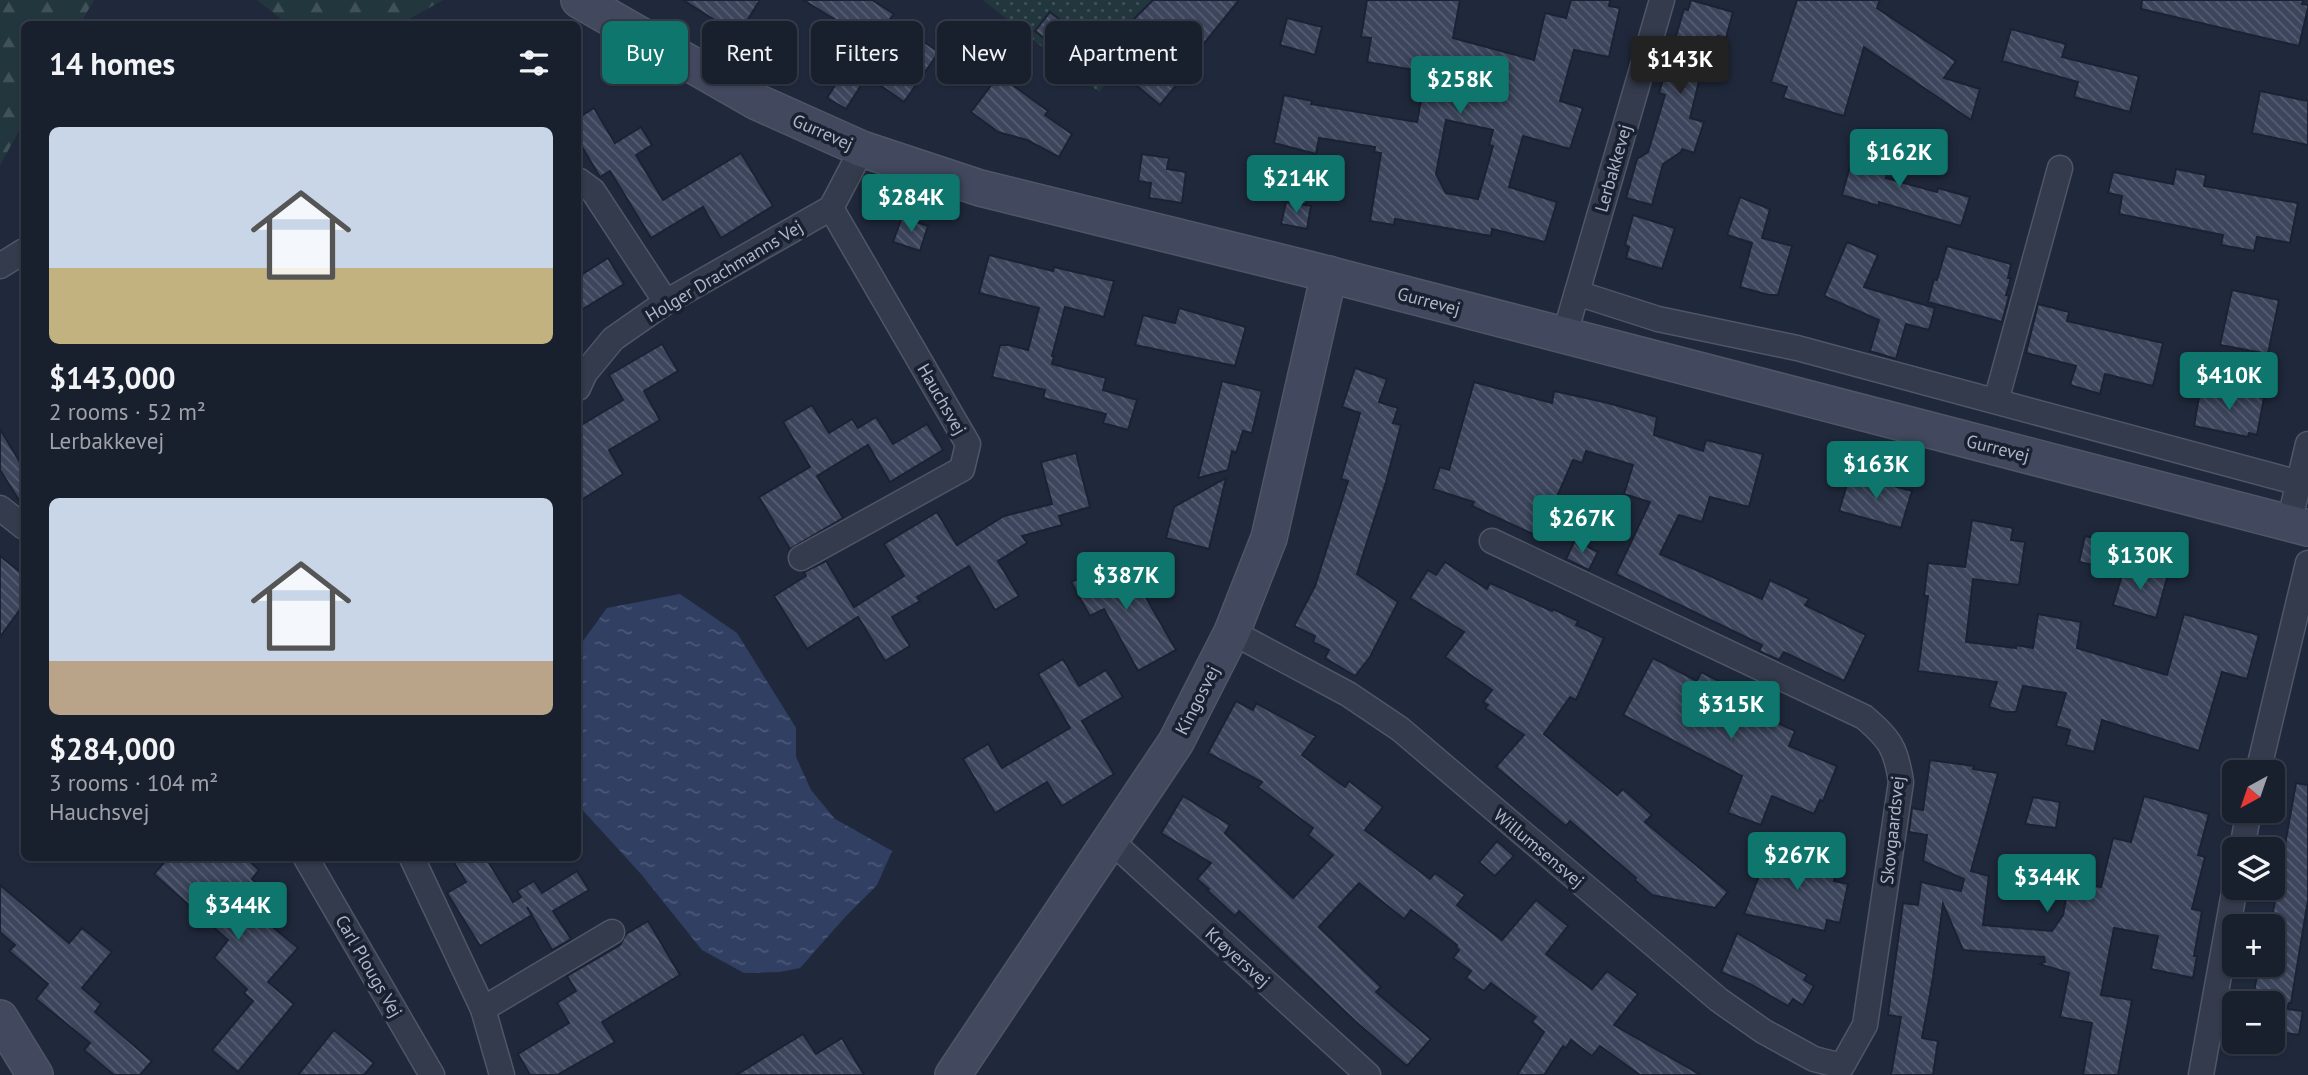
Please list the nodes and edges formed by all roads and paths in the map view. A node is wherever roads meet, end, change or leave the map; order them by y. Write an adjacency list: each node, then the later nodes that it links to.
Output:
1 (579, 0): 3 (street, Gurrevej)
2 (1662, 0): 10 (street, Lerbakkevej)
3 (863, 149): 6 (street); 9 (street, Gurrevej)
4 (2060, 168): 14 (street)
5 (581, 182): 11 (street)
6 (831, 208): 11 (street, Holger Drachmanns Vej); 21 (street, Hauchsvej)
7 (21, 253): 8 (street)
8 (0, 266)
9 (1329, 274): 12 (street, Gurrevej); 23 (street, Kingosvej)
10 (1577, 293): 12 (street, Lerbakkevej); 14 (street)
11 (666, 302): 13 (street, Holger Drachmanns Vej)
12 (1564, 337): 19 (street, Gurrevej)
13 (581, 382)
14 (1996, 401): 16 (street)
15 (2308, 444): 16 (street)
16 (2300, 483): 19 (street)
17 (0, 508): 18 (street)
18 (21, 525)
19 (2298, 525)
20 (1492, 541): 32 (street, Skovgaardsvej)
21 (801, 558)
22 (2308, 563): 24 (street)
23 (1232, 632): 25 (street, Kingosvej); 32 (street, Willumsensvej)
24 (2261, 760)
25 (1109, 839): 36 (street, Kingosvej); 37 (street, Krøyersvej)
26 (308, 861): 34 (street, Carl Plougs Vej)
27 (413, 861): 30 (street)
28 (2233, 900): 38 (street)
29 (612, 932): 30 (street)
30 (483, 1009): 35 (street)
31 (0, 1018): 33 (street)
32 (1842, 1066)
33 (34, 1075)
34 (432, 1075)
35 (502, 1075)
36 (953, 1075)
37 (1368, 1075)
38 (2202, 1075)

